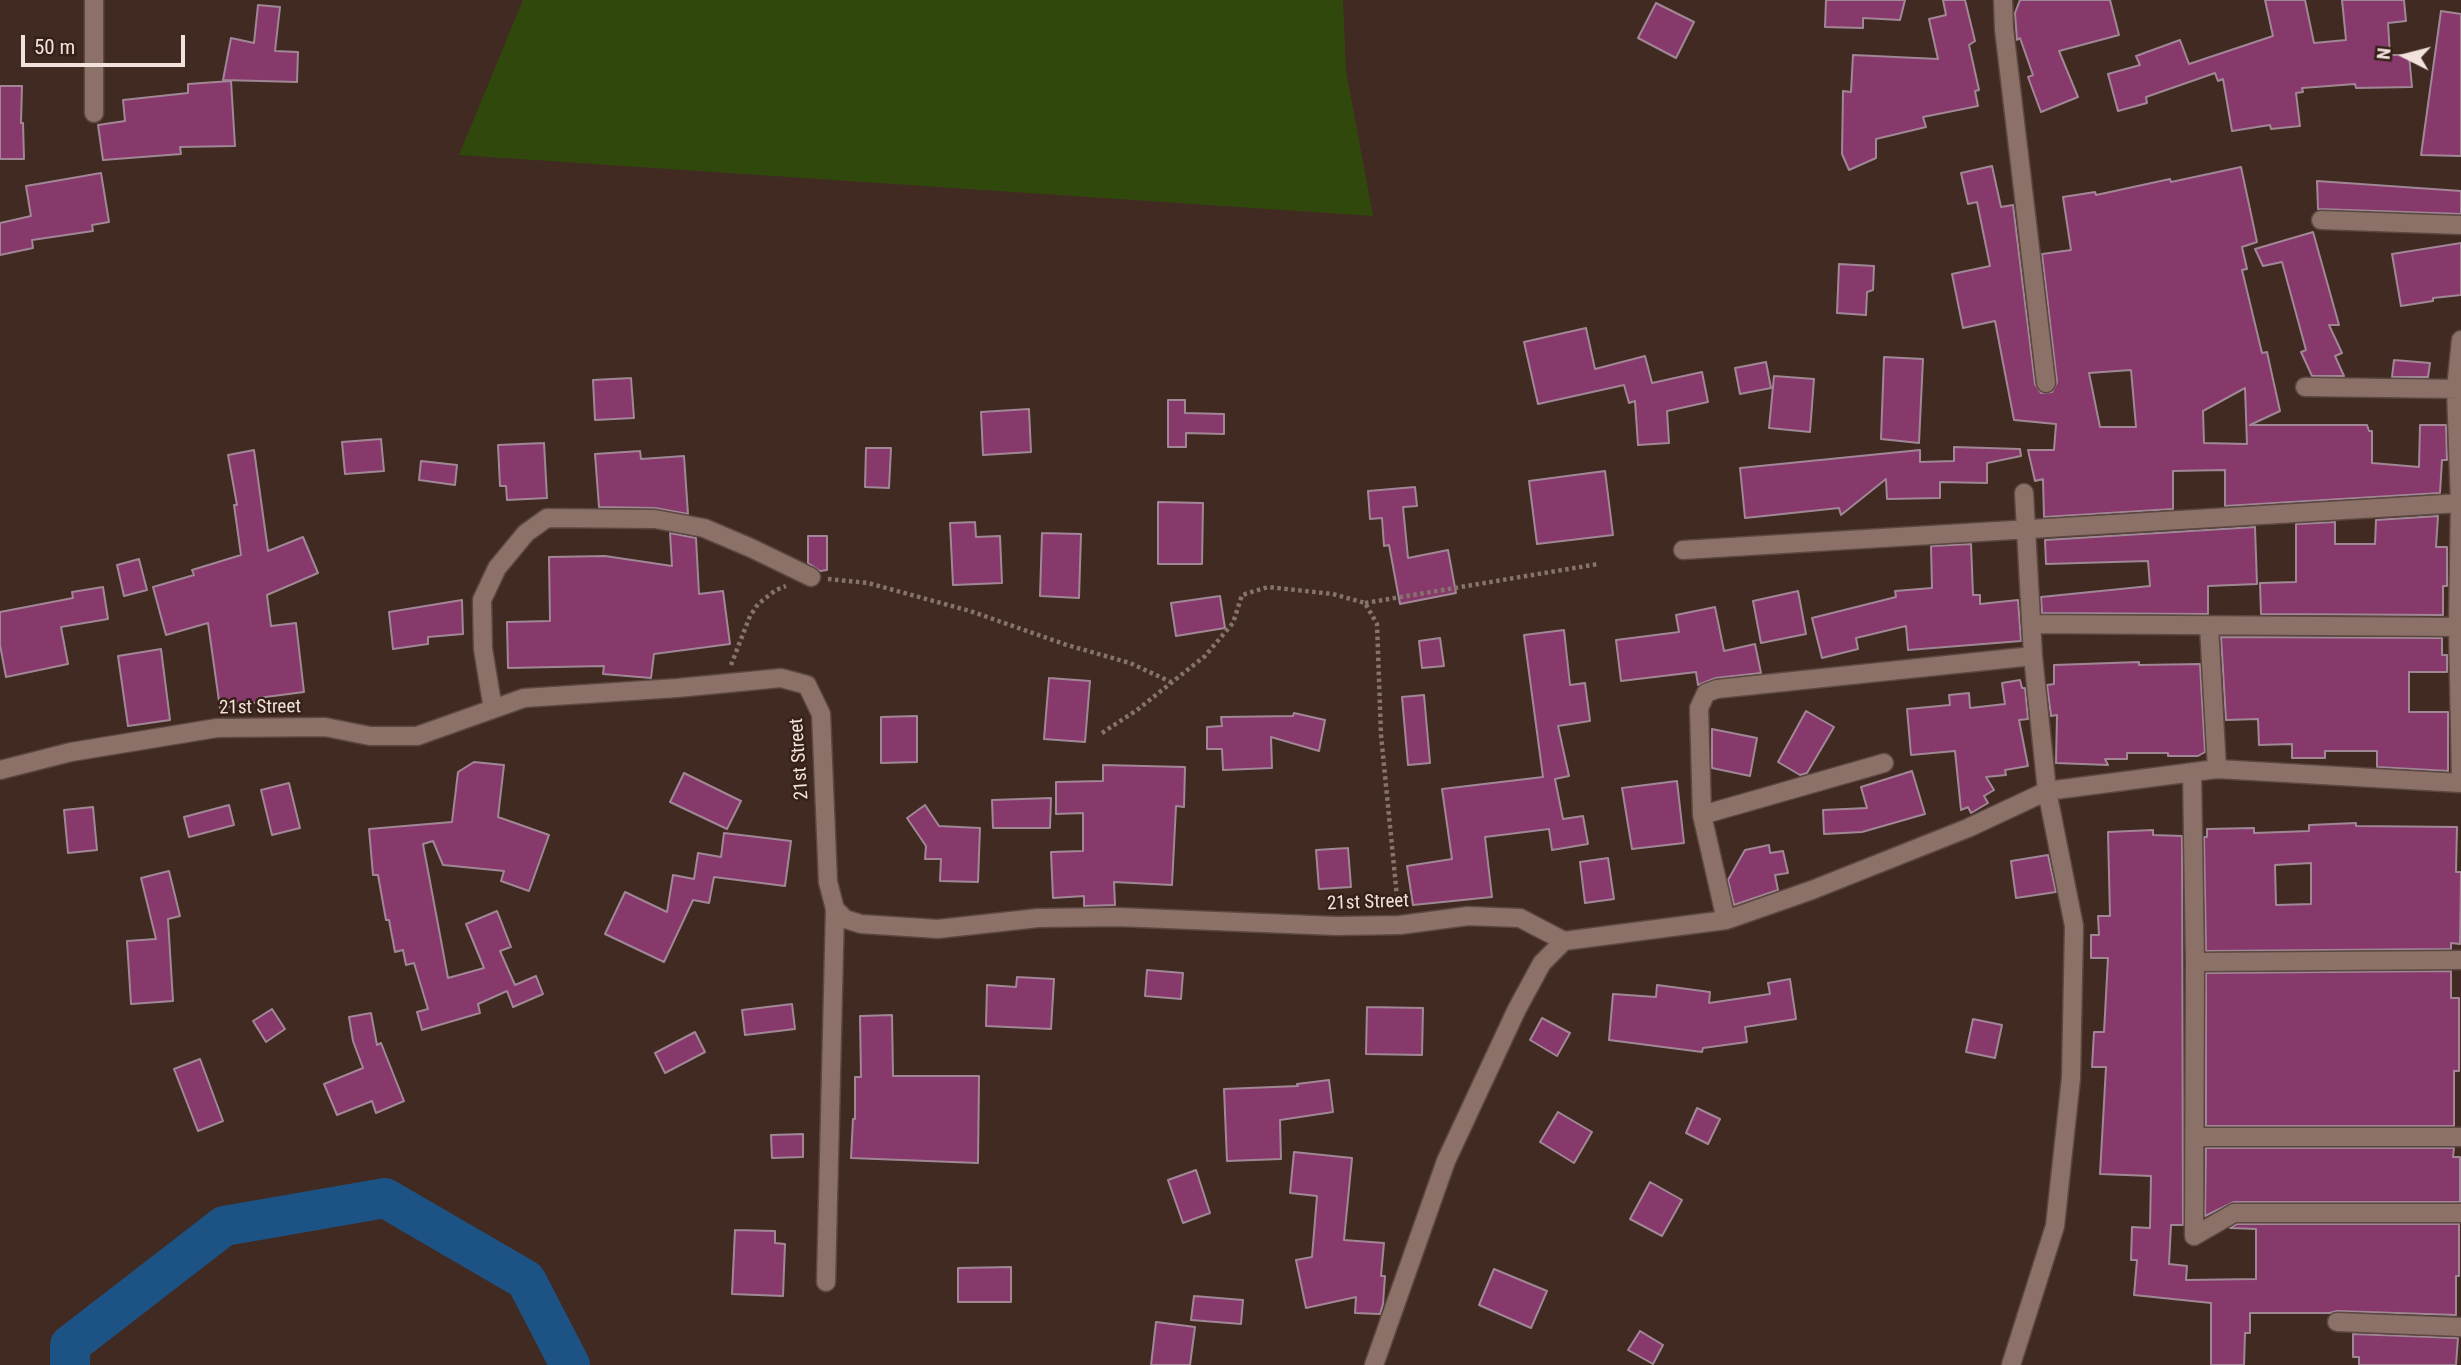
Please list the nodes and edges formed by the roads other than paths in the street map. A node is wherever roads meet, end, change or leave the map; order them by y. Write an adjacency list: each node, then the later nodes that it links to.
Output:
1 (94, 0): 3 (street)
2 (2003, 0): 7 (street)
3 (94, 113)
4 (2321, 220): 5 (street)
5 (2461, 225)
6 (2461, 340): 9 (street)
7 (2046, 383)
8 (2305, 387): 9 (street)
9 (2458, 389): 11 (street)
10 (2024, 493): 12 (street)
11 (2460, 503): 12 (street); 17 (street)
12 (2026, 529): 13 (street); 15 (street)
13 (1683, 550)
14 (811, 577): 19 (street)
15 (2032, 624): 16 (street); 18 (street)
16 (2209, 626): 17 (street); 21 (street)
17 (2459, 627): 24 (street)
18 (2034, 656): 25 (street); 26 (street)
19 (493, 709): 22 (street, 21st Street); 27 (street, 21st Street)
20 (1884, 763): 26 (street)
21 (2217, 769): 23 (street); 24 (street)
22 (0, 770)
23 (2192, 772): 25 (street); 31 (street)
24 (2461, 782)
25 (2048, 791): 28 (street); 39 (street)
26 (1702, 815): 28 (street)
27 (835, 909): 29 (street, 21st Street); 35 (street)
28 (1726, 920): 29 (street)
29 (1564, 941): 38 (street)
30 (2461, 960): 31 (street)
31 (2196, 962): 32 (street)
32 (2195, 1137): 33 (street); 34 (street)
33 (2461, 1137)
34 (2461, 1213)
35 (826, 1282)
36 (2337, 1322): 37 (street)
37 (2461, 1327)
38 (1374, 1365)
39 (2011, 1365)

